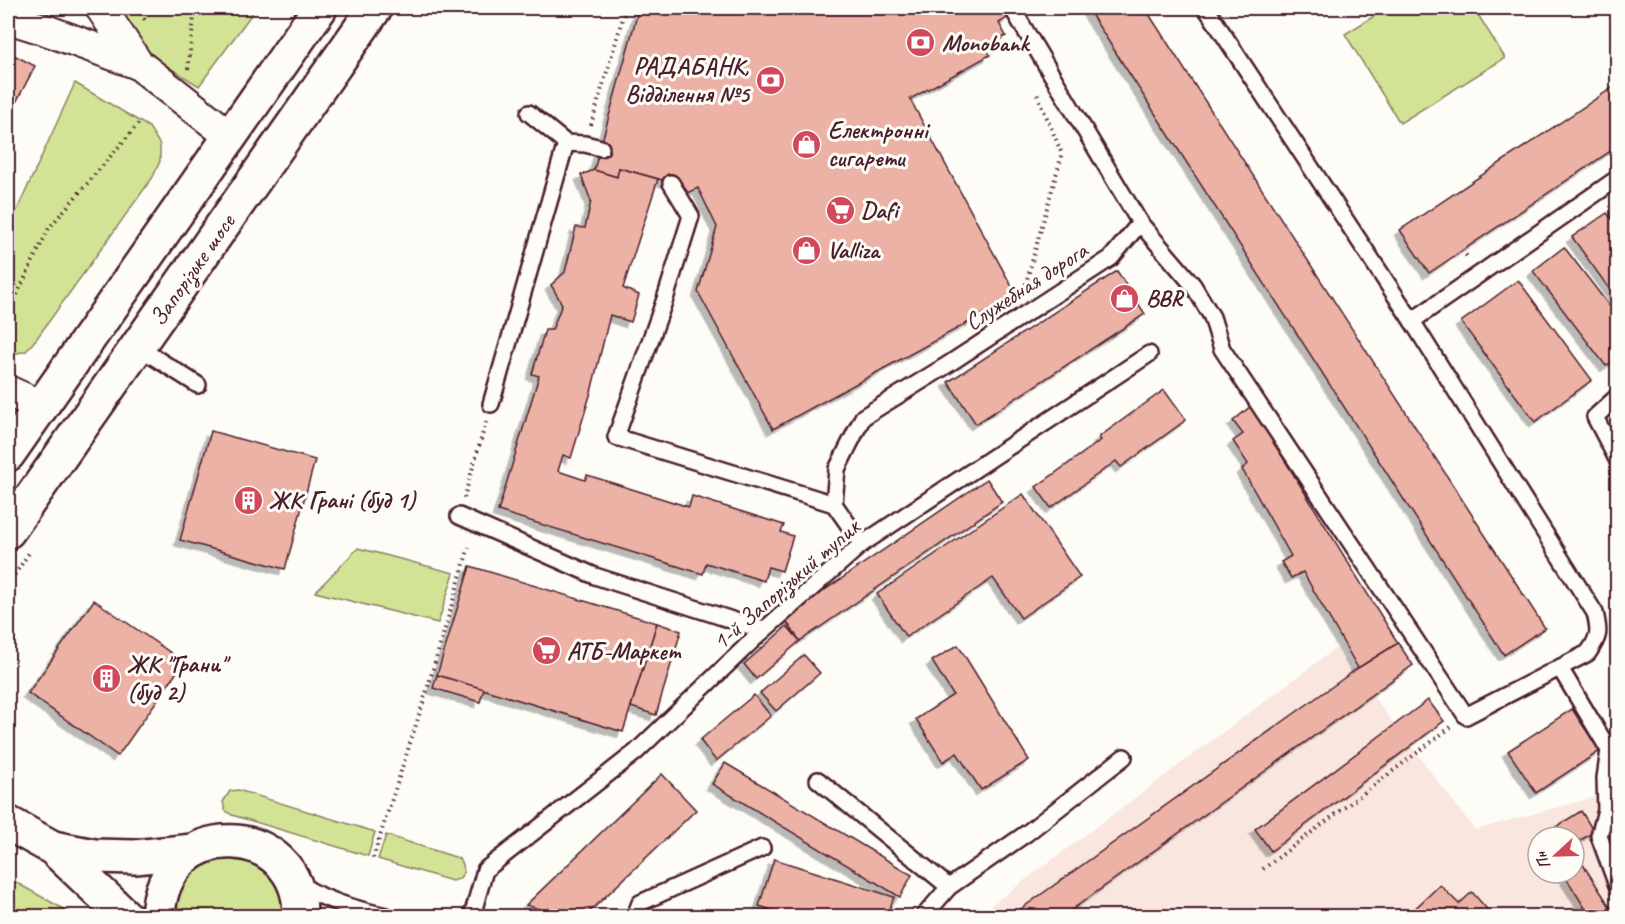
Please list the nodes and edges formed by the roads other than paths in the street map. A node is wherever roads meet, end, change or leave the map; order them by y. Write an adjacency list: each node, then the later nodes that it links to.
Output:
1 (101, 8): 7 (street)
2 (320, 8): 9 (main road, Запорізьке шосе)
3 (375, 8): 16 (main road, Запорізьке шосе)
4 (1012, 8): 14 (lane)
5 (1206, 8): 15 (lane)
6 (8, 18): 7 (street)
7 (138, 64): 9 (street)
8 (529, 113): 10 (lane)
9 (230, 136): 22 (main road, Запорізьке шосе)
10 (566, 143): 11 (lane); 21 (lane)
11 (601, 148)
12 (1617, 178): 15 (lane)
13 (671, 183): 25 (lane)
14 (1140, 223): 25 (lane, Служебная дорога); 30 (lane)
15 (1412, 321): 30 (lane)
16 (138, 347): 18 (lane); 27 (main road, Запорізьке шосе)
17 (1149, 354): 28 (lane, 1-й Запорізький тупик)
18 (198, 385)
19 (8, 391): 22 (street)
20 (1617, 396): 24 (lane)
21 (491, 404)
22 (41, 406): 23 (main road, Запорізьке шосе)
23 (8, 454)
24 (1617, 461)
25 (834, 504): 28 (lane)
26 (459, 516): 29 (lane)
27 (8, 531)
28 (862, 544): 29 (lane, 1-й Запорізький тупик)
29 (763, 630): 45 (lane, 1-й Запорізький тупик)
30 (1560, 668): 39 (lane)
31 (1124, 757): 38 (lane)
32 (818, 780): 38 (lane)
33 (8, 823): 34 (main road)
34 (53, 848): 36 (main road); 41 (main road)
35 (762, 848): 46 (lane)
36 (193, 851): 37 (main road); 42 (main road)
37 (291, 878): 40 (lane); 43 (main road)
38 (949, 887): 47 (lane)
39 (1617, 888)
40 (352, 913): 44 (lane)
41 (125, 916)
42 (158, 916)
43 (300, 916)
44 (386, 916)
45 (471, 916)
46 (635, 916)
47 (924, 916)

